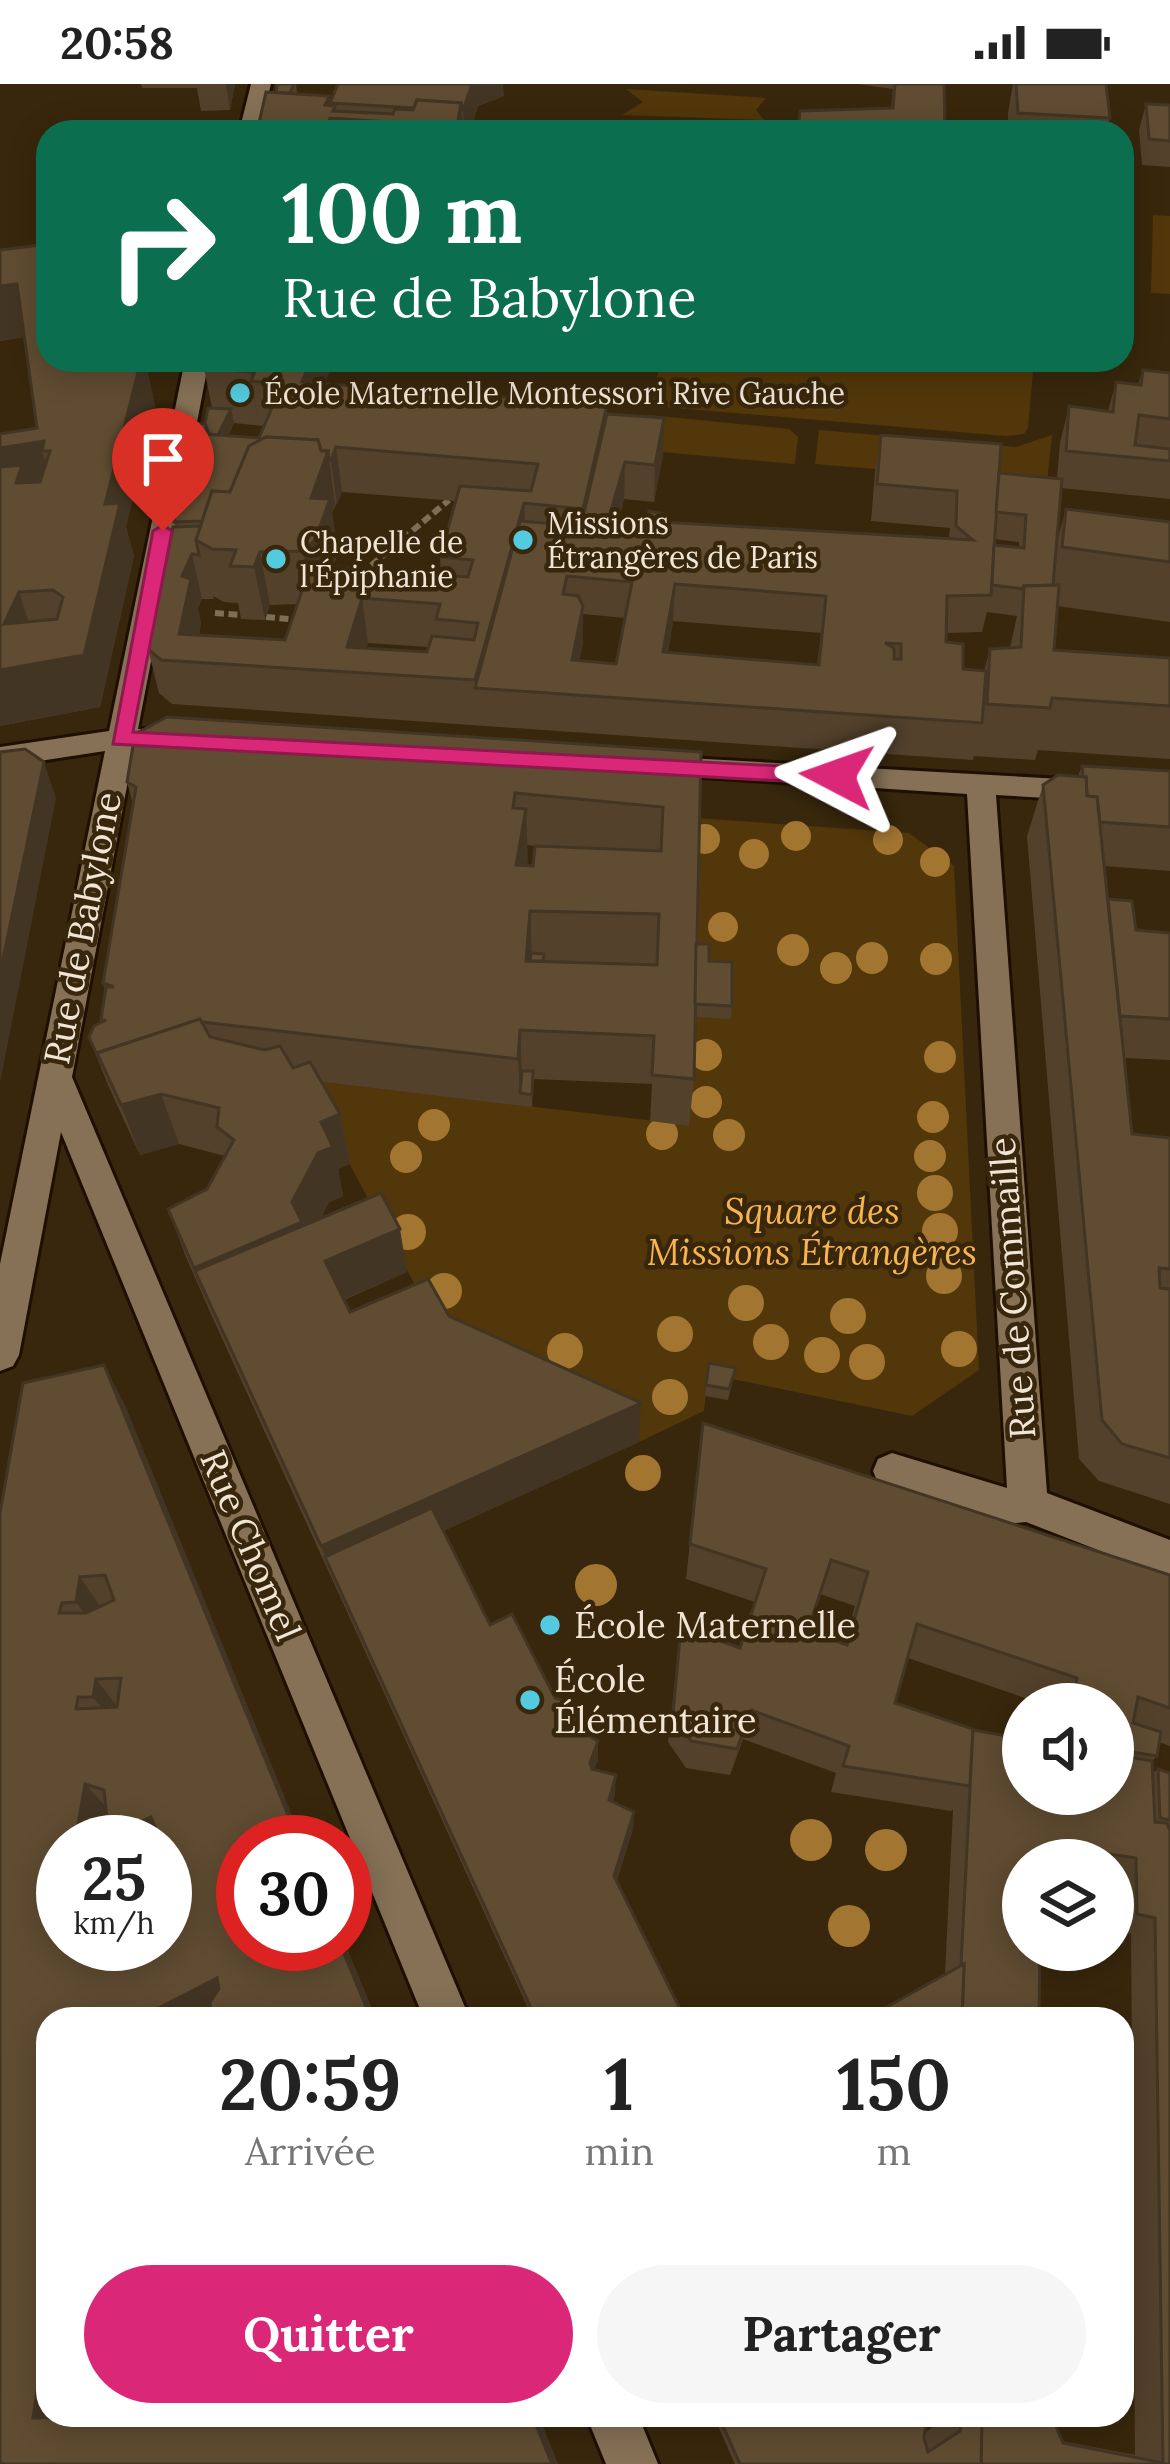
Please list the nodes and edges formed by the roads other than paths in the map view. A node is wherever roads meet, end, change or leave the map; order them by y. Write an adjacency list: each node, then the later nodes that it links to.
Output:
1 (260, 84): 2 (street)
2 (252, 120)
3 (195, 372): 4 (street, Rue de Babylone)
4 (120, 739): 5 (street); 6 (street); 10 (street, Rue de Babylone)
5 (218, 741)
6 (0, 757)
7 (623, 764): 8 (street)
8 (981, 784): 9 (street); 13 (street, Rue de Commaille)
9 (1170, 795)
10 (53, 1072): 11 (street, Rue de Babylone); 15 (street, Rue Chomel)
11 (2, 1332)
12 (892, 1471): 13 (street)
13 (1028, 1504): 14 (street)
14 (1170, 1558)
15 (442, 2007)
16 (617, 2427): 17 (street)
17 (632, 2464)

